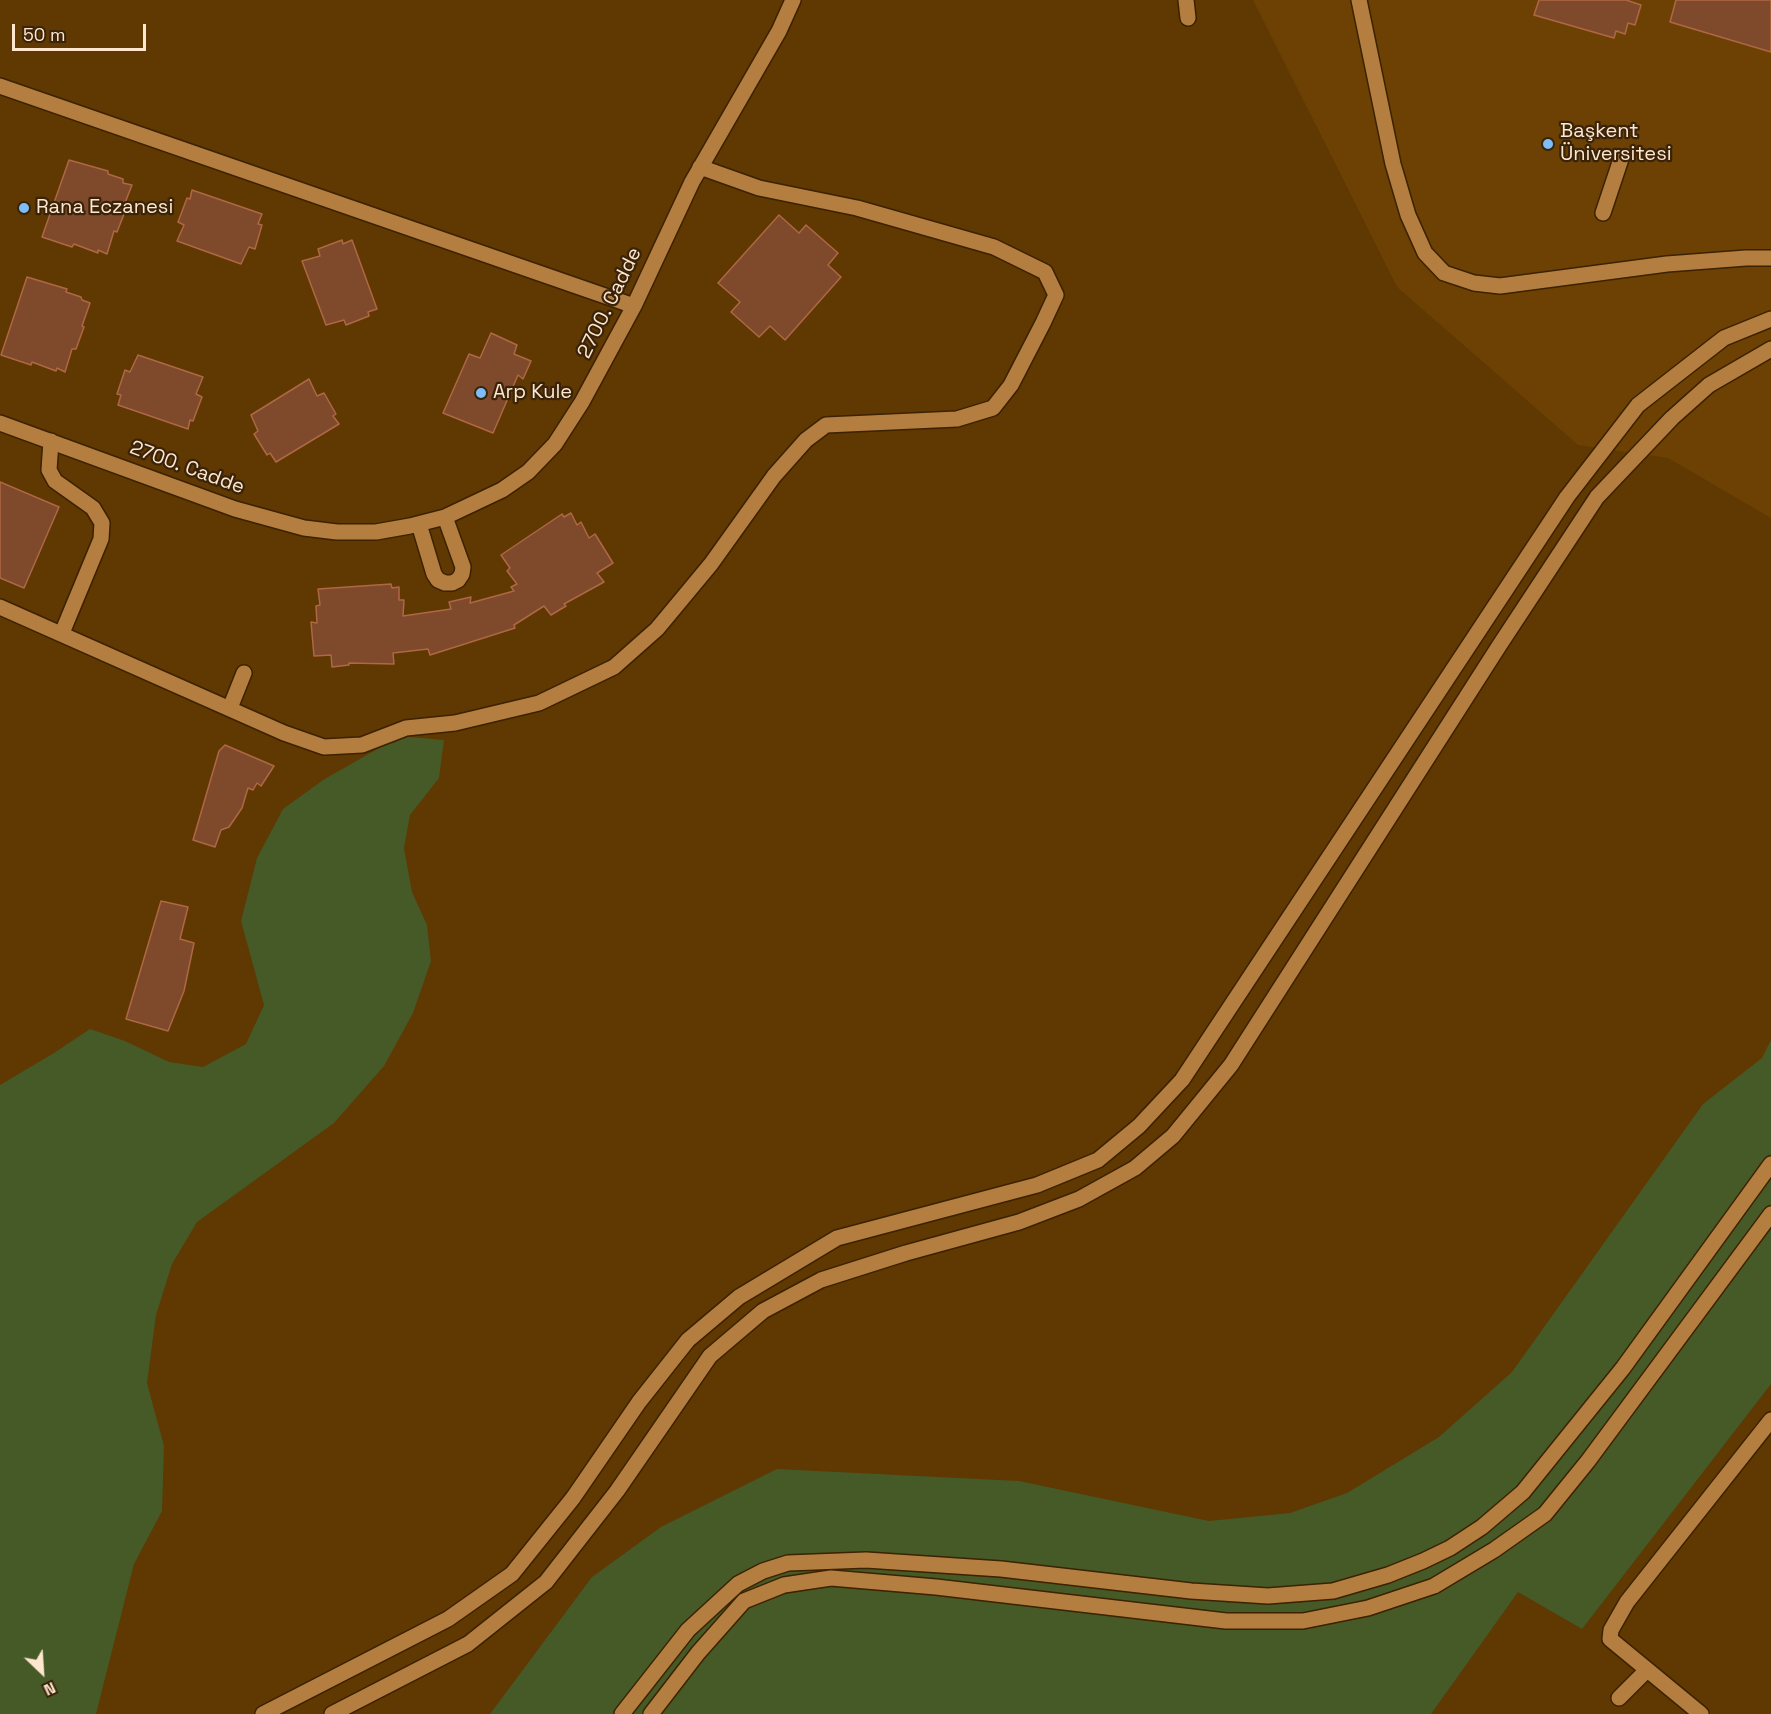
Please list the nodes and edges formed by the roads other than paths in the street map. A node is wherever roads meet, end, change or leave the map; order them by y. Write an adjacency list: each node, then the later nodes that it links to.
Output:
1 (793, 0): 7 (street, 2700. Cadde)
2 (1186, 0): 4 (street)
3 (1359, 0): 9 (street)
4 (1188, 18)
5 (0, 86): 10 (street)
6 (1621, 159): 8 (street)
7 (700, 167): 10 (street, 2700. Cadde); 20 (street)
8 (1603, 213)
9 (1771, 258)
10 (634, 306): 15 (street, 2700. Cadde)
11 (1771, 319): 26 (street)
12 (1771, 349): 27 (street)
13 (0, 423): 14 (street, 2700. Cadde)
14 (51, 441): 16 (street, 2700. Cadde); 18 (street)
15 (445, 517): 16 (street, 2700. Cadde); 16 (street)
16 (419, 524)
17 (0, 608): 18 (street)
18 (62, 633): 20 (street)
19 (244, 673): 20 (street)
20 (230, 708)
21 (1771, 1164): 28 (street)
22 (1771, 1214): 29 (street)
23 (1771, 1420): 24 (street)
24 (1646, 1671): 25 (street); 30 (street)
25 (1619, 1698)
26 (263, 1714)
27 (332, 1714)
28 (622, 1714)
29 (651, 1714)
30 (1701, 1714)

